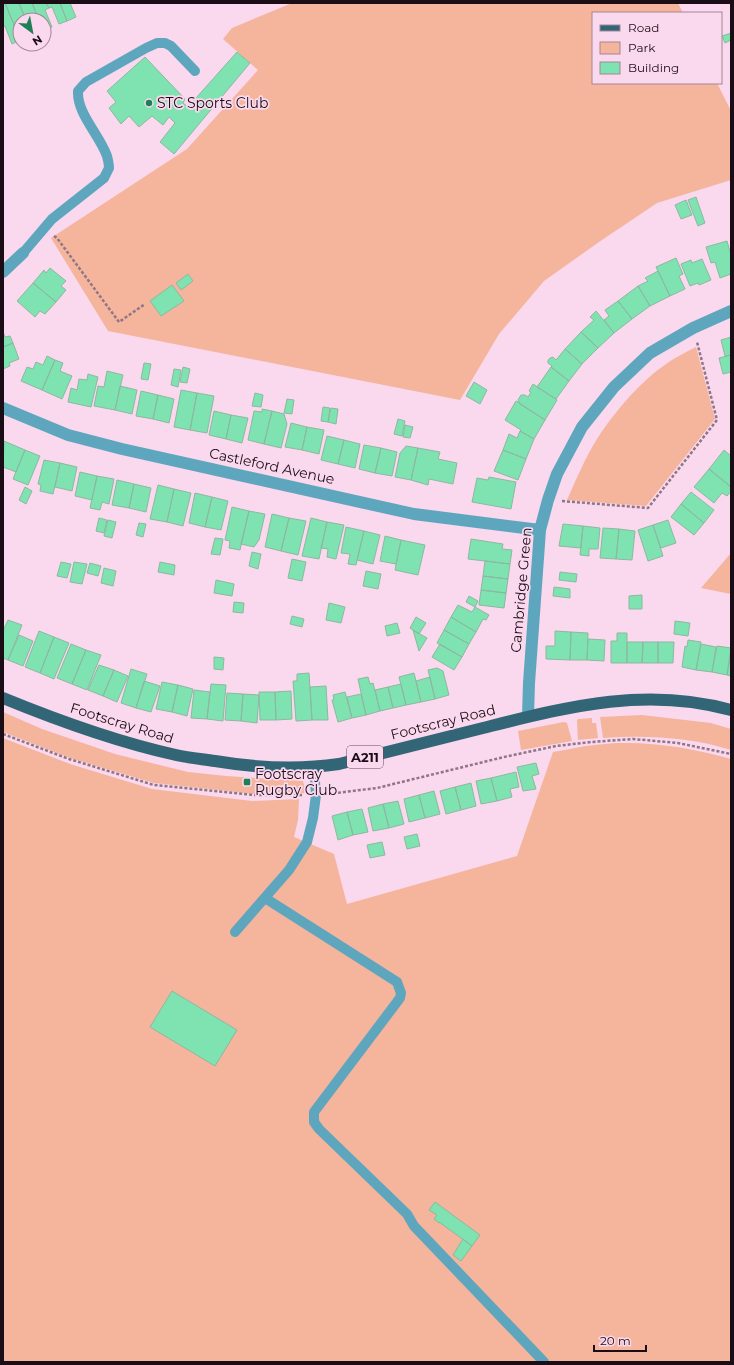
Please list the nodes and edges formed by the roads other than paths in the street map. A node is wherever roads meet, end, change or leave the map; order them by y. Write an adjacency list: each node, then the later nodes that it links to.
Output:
1 (195, 71): 2 (lane)
2 (23, 253): 3 (street)
3 (3, 272)
4 (731, 311): 6 (street, Cambridge Green)
5 (3, 408): 6 (street, Castleford Avenue)
6 (540, 530): 9 (street, Cambridge Green)
7 (3, 698): 10 (main road, Footscray Road / A211)
8 (731, 710): 9 (main road, Footscray Road / A211)
9 (528, 716): 10 (main road, Footscray Road / A211)
10 (314, 768): 11 (lane)
11 (265, 898): 12 (lane); 13 (lane)
12 (235, 932)
13 (544, 1362)

